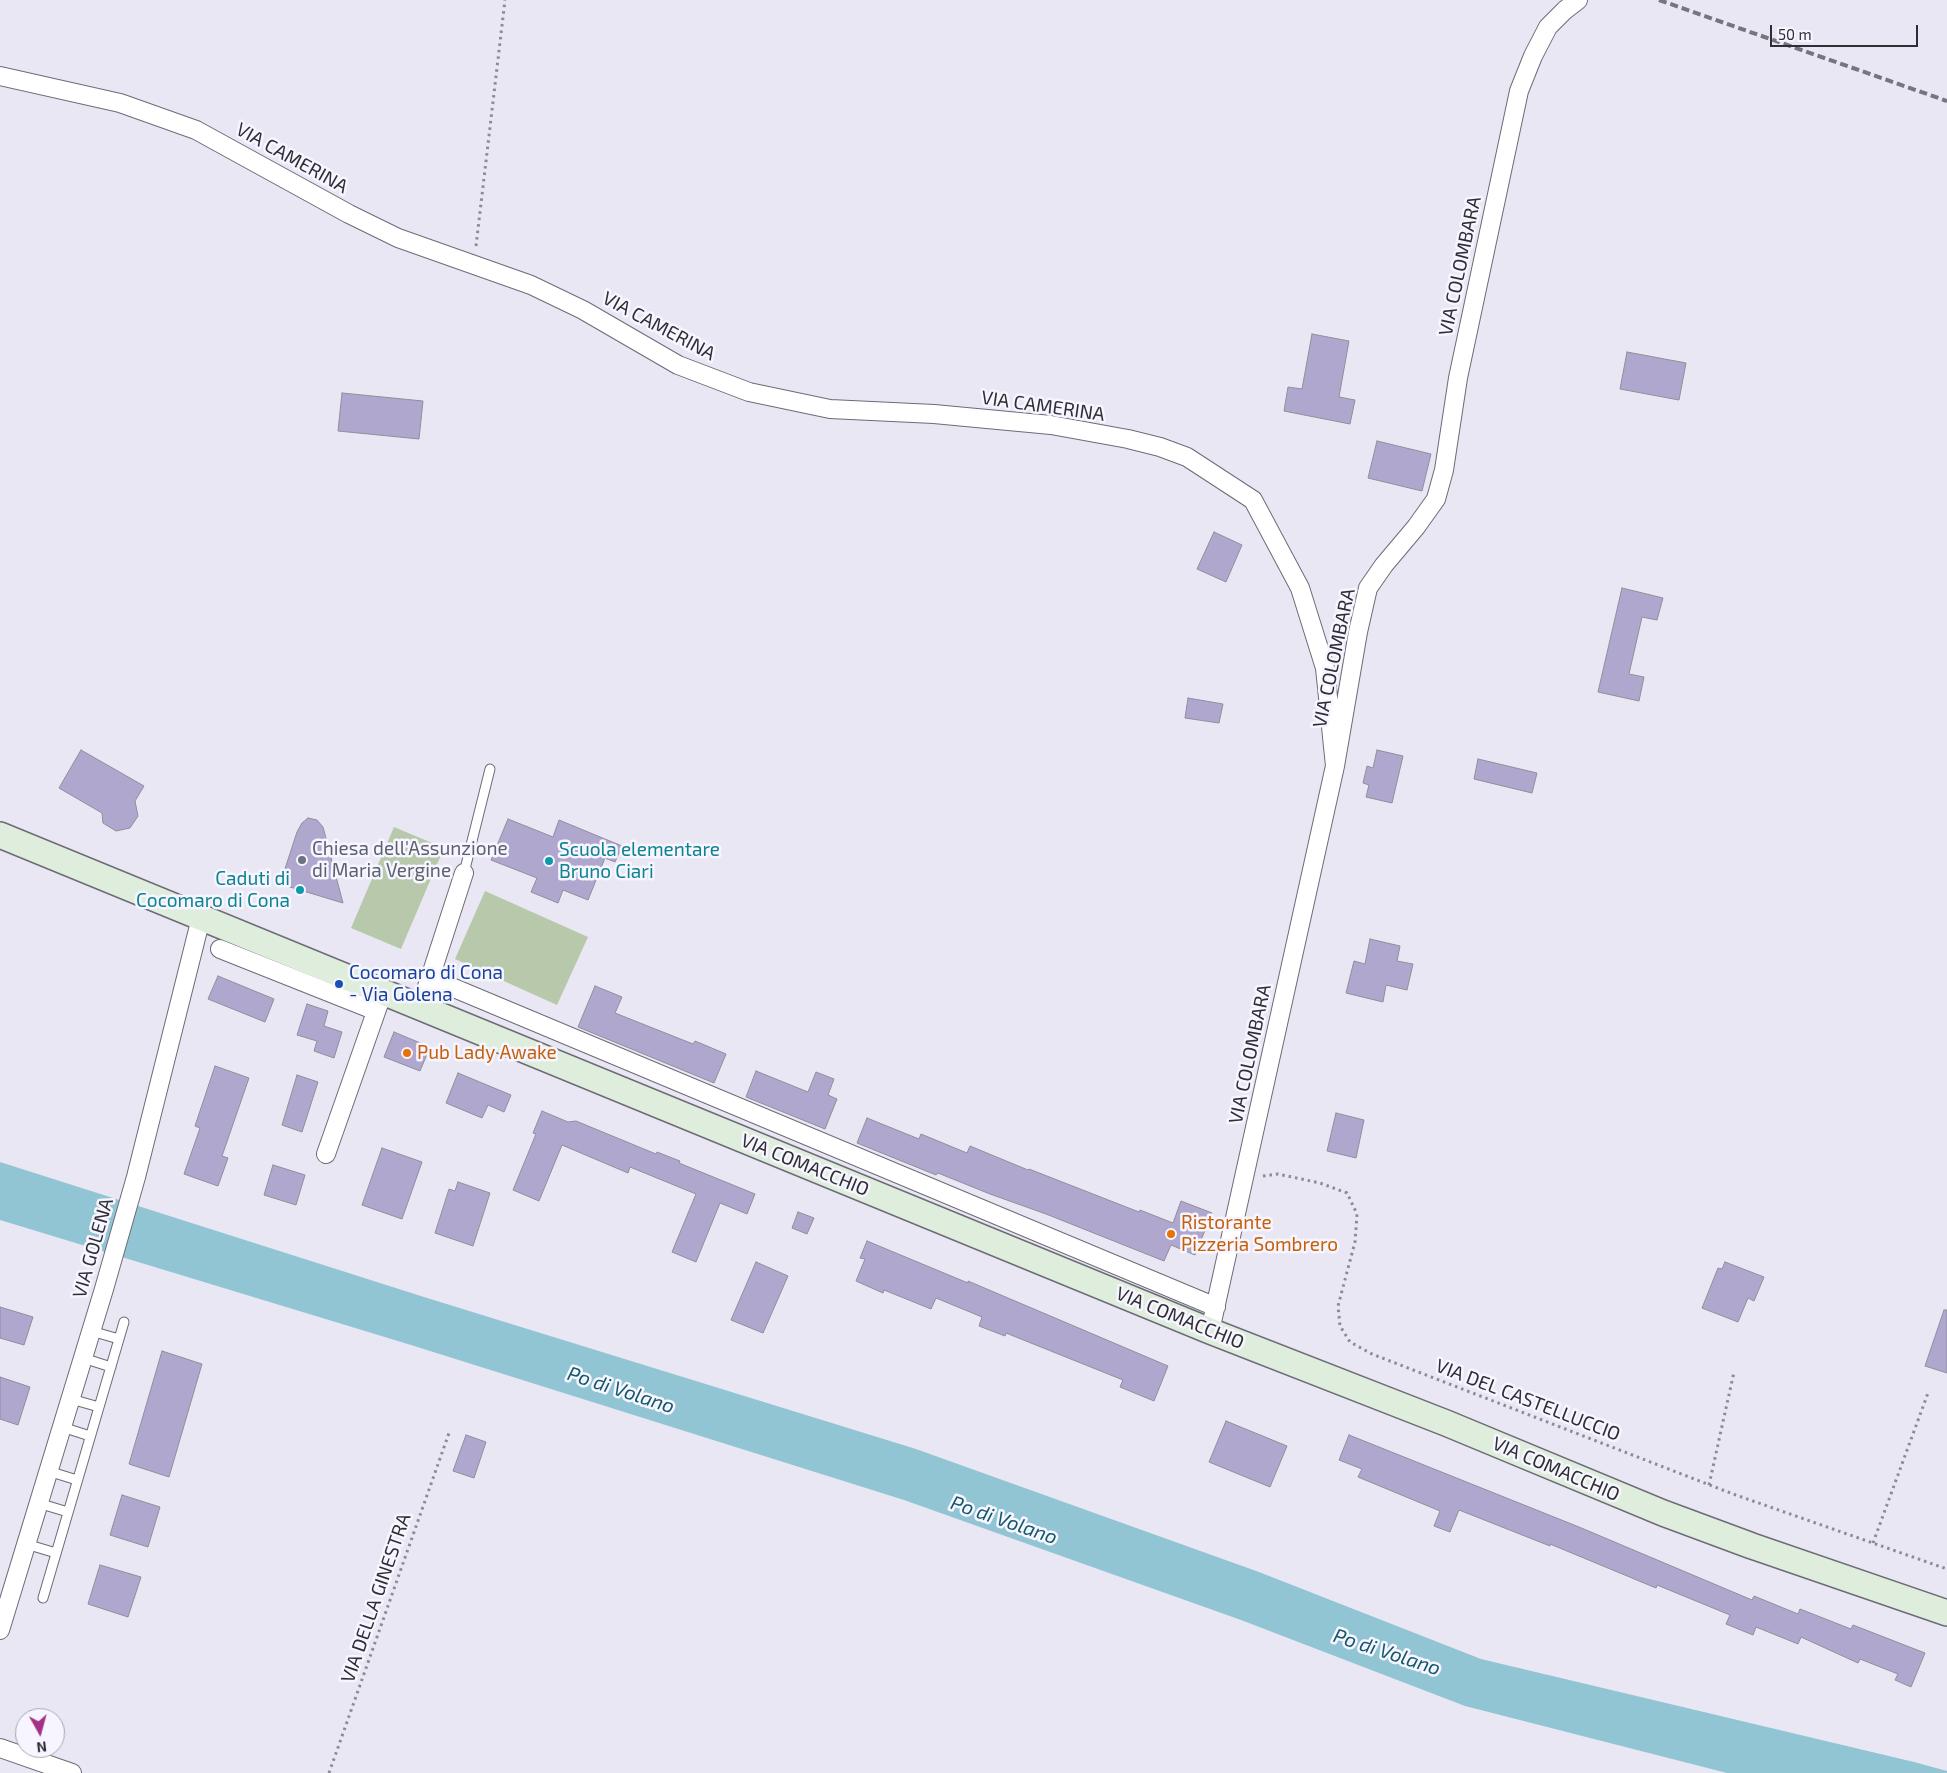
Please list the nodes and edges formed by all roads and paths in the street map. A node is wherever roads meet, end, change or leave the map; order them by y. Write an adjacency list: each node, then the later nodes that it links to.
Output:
1 (505, 0): 4 (path)
2 (1578, 0): 5 (street, VIA COLOMBARA)
3 (0, 76): 4 (street, VIA CAMERINA)
4 (477, 266): 5 (street, VIA CAMERINA)
5 (1335, 766): 19 (street, VIA COLOMBARA)
6 (490, 769): 8 (lane)
7 (0, 836): 9 (main road, VIA COMACCHIO)
8 (464, 873): 11 (street)
9 (201, 918): 12 (main road, VIA COMACCHIO); 25 (street, VIA GOLENA)
10 (220, 949): 12 (street, VIA COMACCHIO)
11 (430, 978): 13 (street); 14 (street, VIA COMACCHIO)
12 (379, 1002): 13 (main road, VIA COMACCHIO); 18 (street)
13 (420, 1007): 15 (main road, VIA COMACCHIO)
14 (567, 1036): 15 (street); 16 (street, VIA COMACCHIO)
15 (555, 1063): 17 (main road, VIA COMACCHIO)
16 (773, 1122): 17 (street); 20 (street, VIA COMACCHIO)
17 (761, 1147): 21 (main road, VIA COMACCHIO)
18 (326, 1154)
19 (1244, 1184): 23 (street, VIA COLOMBARA); 38 (path, VIA DEL CASTELLUCCIO)
20 (941, 1192): 21 (street); 22 (street, VIA COMACCHIO)
21 (930, 1216): 22 (main road, VIA COMACCHIO)
22 (1168, 1301): 23 (main road, VIA COMACCHIO)
23 (1213, 1319): 47 (main road, VIA COMACCHIO)
24 (124, 1322): 26 (lane)
25 (91, 1331): 26 (lane); 27 (street, VIA GOLENA)
26 (119, 1339): 28 (lane)
27 (83, 1358): 28 (lane); 31 (street, VIA GOLENA)
28 (111, 1367): 32 (lane)
29 (1734, 1372): 38 (path)
30 (1928, 1393): 41 (path)
31 (70, 1399): 32 (lane); 33 (street, VIA GOLENA)
32 (99, 1408): 35 (lane)
33 (62, 1427): 35 (lane); 36 (street, VIA GOLENA)
34 (449, 1433): 51 (path, VIA DELLA GINESTRA)
35 (90, 1436): 37 (lane)
36 (48, 1471): 37 (lane); 39 (street, VIA GOLENA)
37 (77, 1480): 40 (lane)
38 (1709, 1485): 41 (path, VIA DEL CASTELLUCCIO)
39 (38, 1503): 40 (lane); 42 (street, VIA GOLENA)
40 (68, 1512): 43 (lane)
41 (1873, 1543): 44 (path, VIA DEL CASTELLUCCIO)
42 (26, 1544): 43 (lane); 45 (street, VIA GOLENA)
43 (56, 1553): 46 (lane)
44 (1947, 1569)
45 (7, 1584): 48 (street, VIA GOLENA)
46 (43, 1598)
47 (1947, 1613)
48 (0, 1630)
49 (0, 1748): 50 (street)
50 (72, 1773)
51 (329, 1773)

